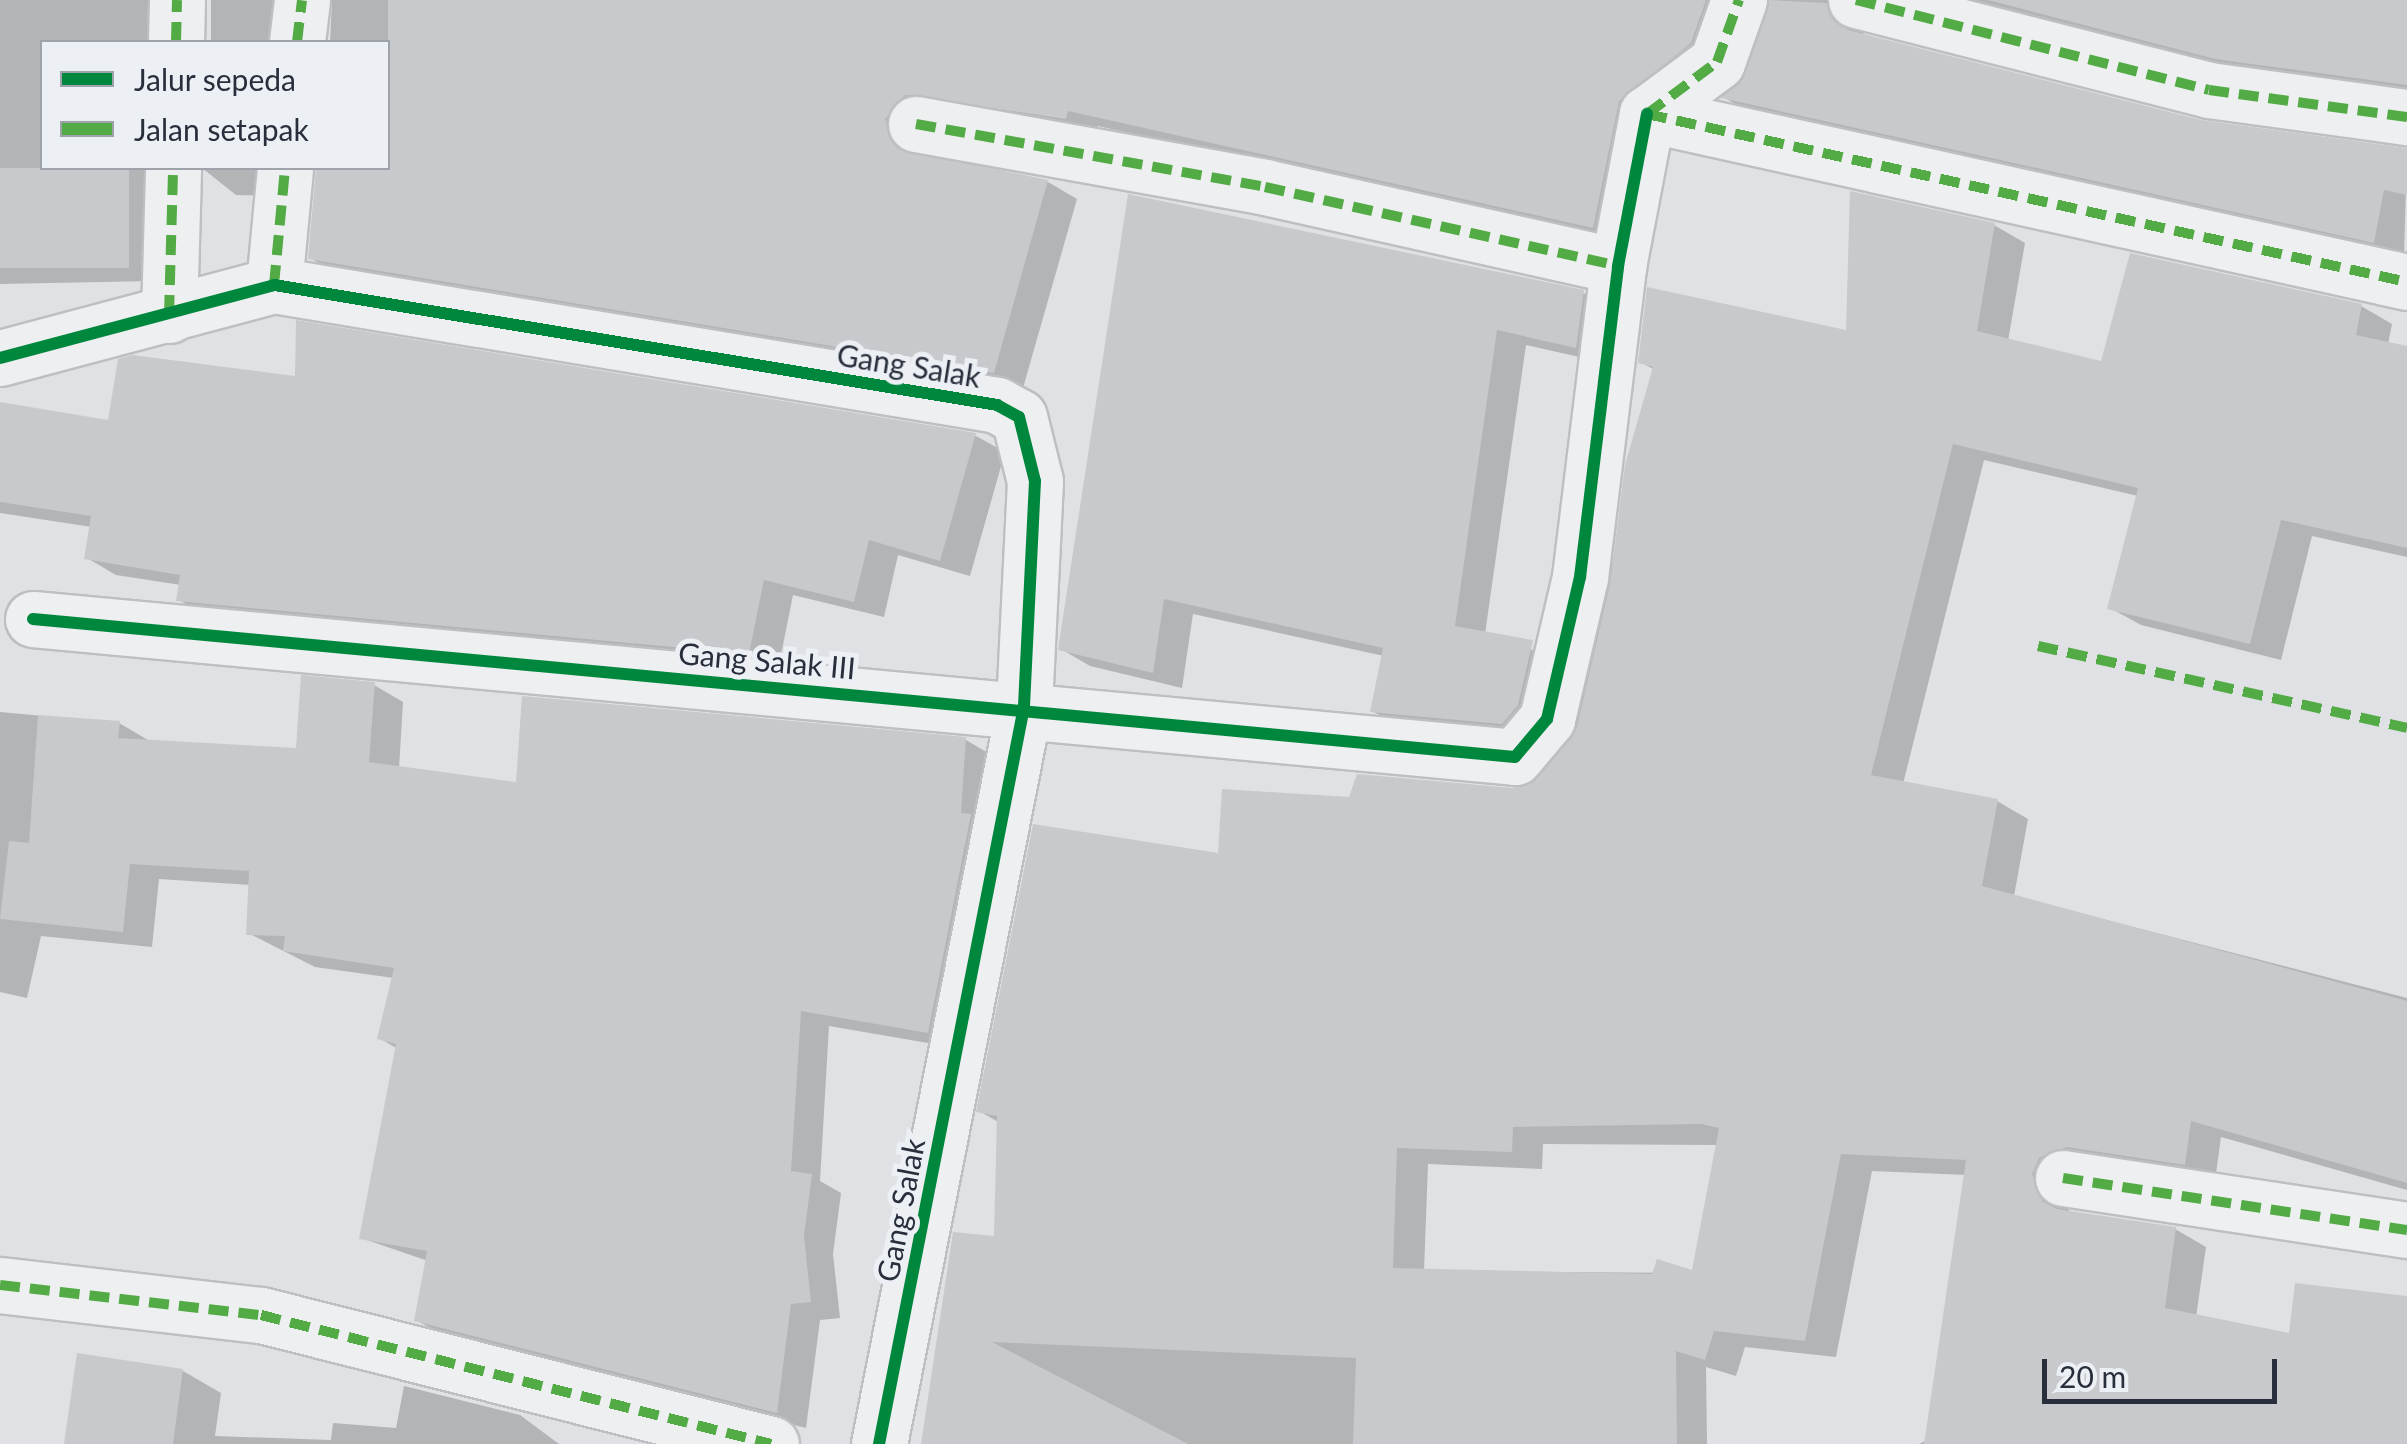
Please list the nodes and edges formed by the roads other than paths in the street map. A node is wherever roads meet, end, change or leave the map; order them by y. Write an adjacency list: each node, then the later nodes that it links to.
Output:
1 (177, 0): 5 (street)
2 (302, 0): 6 (street)
3 (1739, 0): 7 (street)
4 (1856, 0): 8 (street)
5 (176, 40)
6 (298, 40)
7 (1648, 114): 12 (street); 13 (street)
8 (2407, 117)
9 (916, 124): 12 (street)
10 (173, 170): 15 (street)
11 (285, 170): 14 (street)
12 (1618, 266): 18 (street, Gang Salak III)
13 (2407, 282)
14 (274, 284): 15 (street, Gang Salak); 18 (street, Gang Salak)
15 (170, 315): 16 (street, Gang Salak)
16 (0, 358)
17 (33, 619): 18 (street, Gang Salak III)
18 (1024, 707): 23 (street, Gang Salak)
19 (2063, 1178): 20 (street)
20 (2407, 1230)
21 (0, 1285): 22 (street)
22 (771, 1444)
23 (879, 1444)

